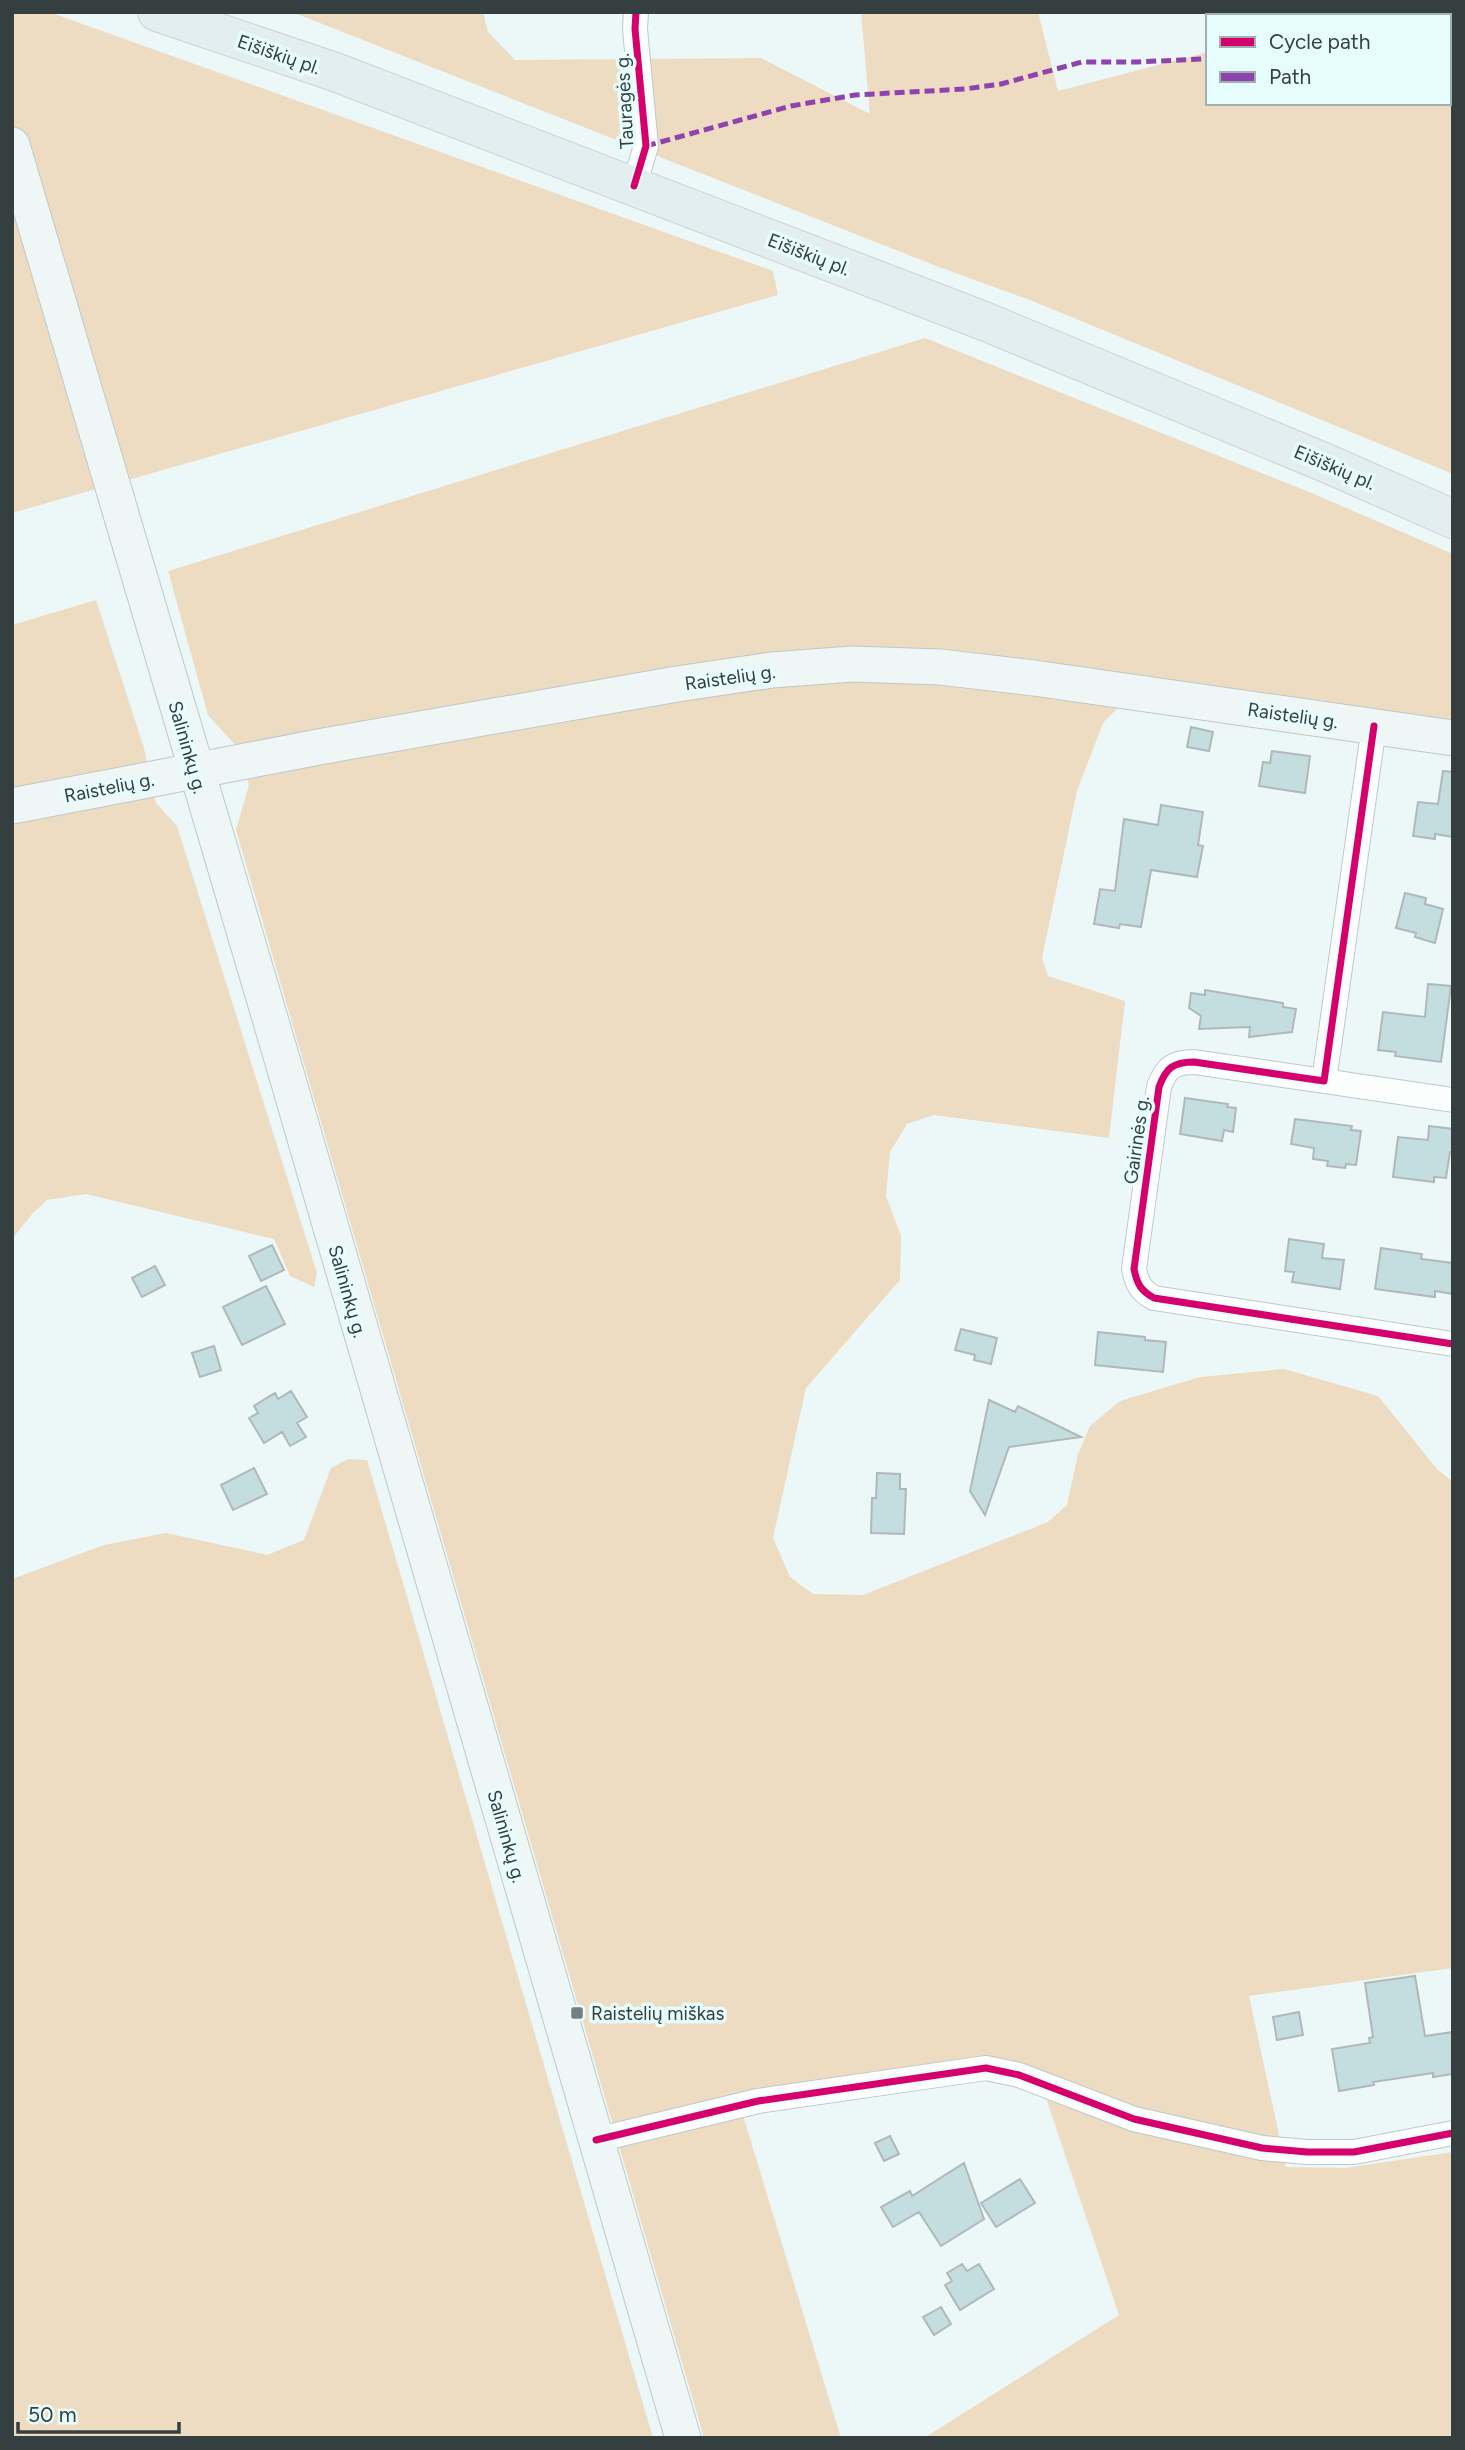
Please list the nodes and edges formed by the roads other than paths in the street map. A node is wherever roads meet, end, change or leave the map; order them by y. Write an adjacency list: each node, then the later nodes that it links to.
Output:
1 (157, 12): 4 (main road, Eišiškių pl.)
2 (636, 12): 4 (street, Tauragės g.)
3 (12, 145): 8 (main road, Salininkų g.)
4 (634, 186): 5 (main road, Eišiškių pl.)
5 (1453, 519)
6 (1374, 726): 7 (main road, Raistelių g.); 8 (main road, Raistelių g.); 10 (street)
7 (1453, 738)
8 (195, 771): 9 (main road, Raistelių g.); 14 (main road, Salininkų g.)
9 (12, 806)
10 (1324, 1081): 11 (street, Gairinės g.); 12 (street, Gairinės g.)
11 (1453, 1100)
12 (1453, 1344)
13 (1453, 2133): 14 (street)
14 (596, 2140): 15 (main road, Salininkų g.)
15 (683, 2438)

